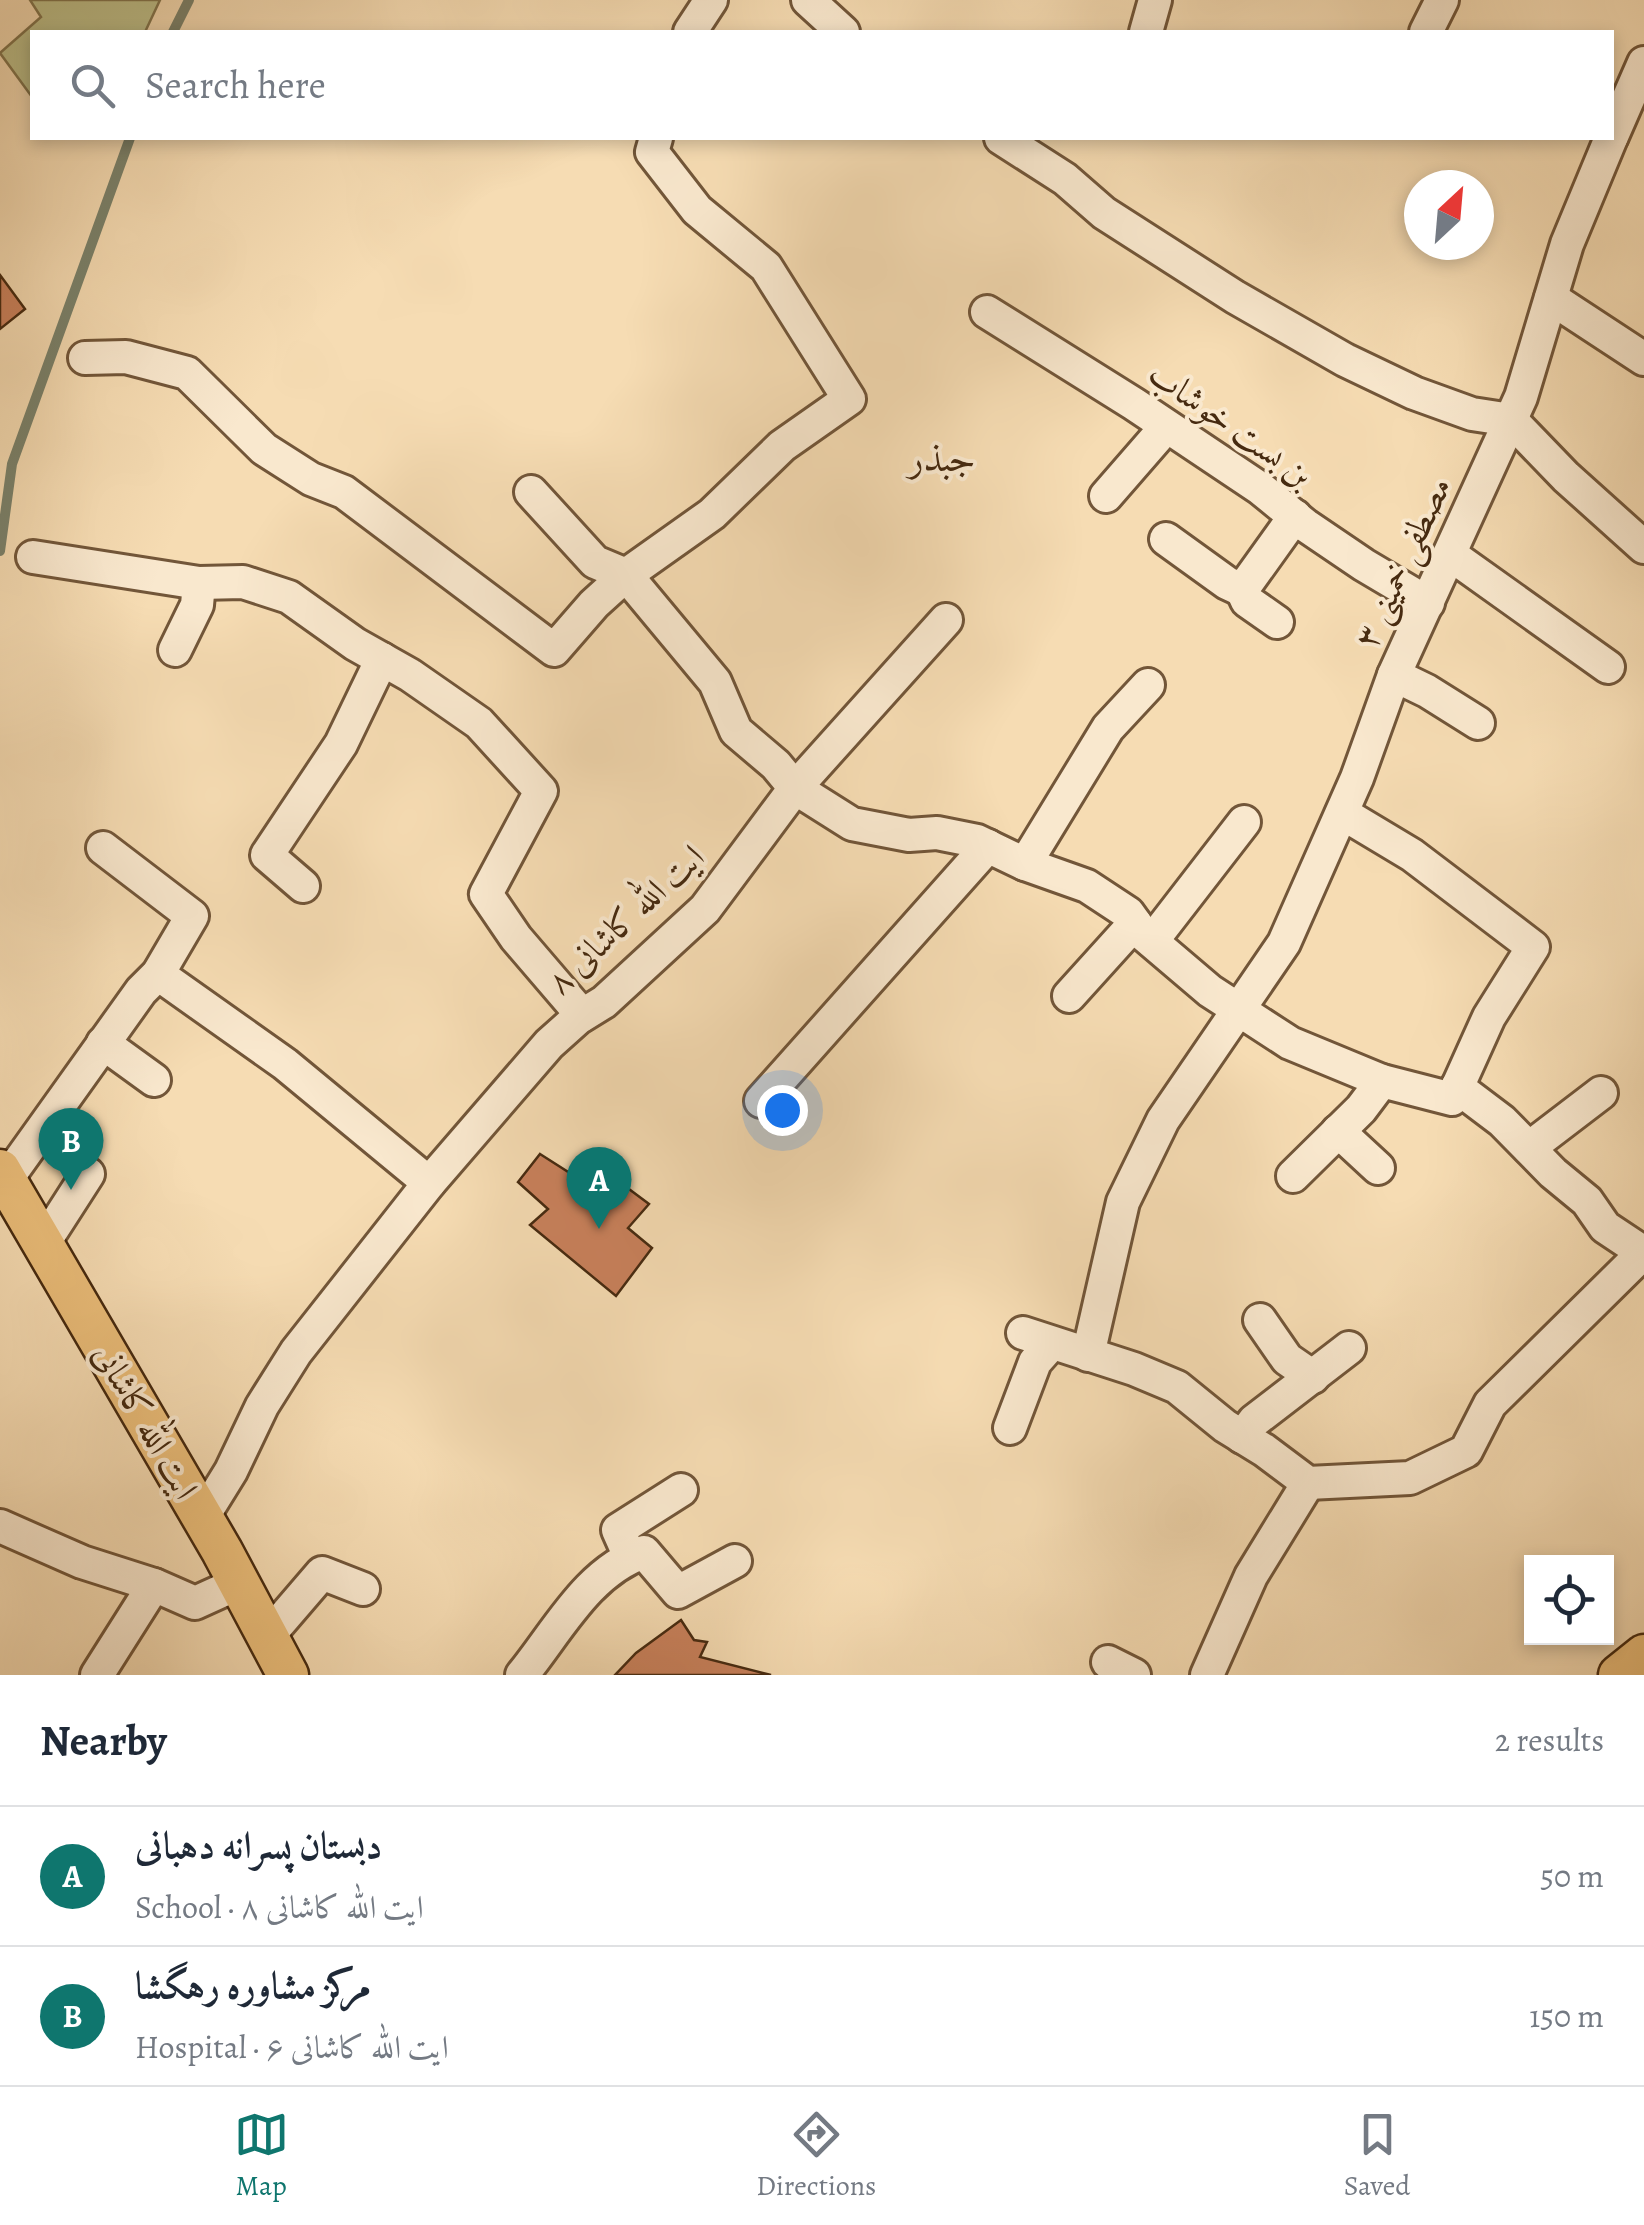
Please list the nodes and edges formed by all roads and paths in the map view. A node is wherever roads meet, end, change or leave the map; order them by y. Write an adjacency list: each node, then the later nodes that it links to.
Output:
1 (711, 0): 5 (street)
2 (808, 0): 6 (street)
3 (1155, 0): 7 (street)
4 (1442, 0): 8 (street)
5 (691, 30)
6 (841, 30)
7 (1147, 30)
8 (1427, 30)
9 (1644, 63): 10 (street, مصطفی خمینی ۳)
10 (1614, 130)
11 (655, 140): 27 (street)
12 (1004, 140): 18 (street)
13 (1610, 140): 14 (street, مصطفی خمینی ۳)
14 (1551, 298): 17 (street); 18 (street, مصطفی خمینی ۳)
15 (988, 312): 19 (street, بن بست خوشاب)
16 (85, 358): 27 (street)
17 (1644, 359)
18 (1510, 420): 24 (street); 25 (street, مصطفی خمینی ۳)
19 (1166, 427): 21 (street); 22 (street, بن بست خوشاب)
20 (531, 492): 27 (street)
21 (1106, 496)
22 (1295, 516): 29 (street); 30 (street, بن بست خوشاب)
23 (1166, 539): 29 (street)
24 (1644, 547)
25 (1451, 554): 30 (street, مصطفی خمینی ۳); 35 (street)
26 (32, 557): 28 (street)
27 (626, 576): 39 (street)
28 (199, 583): 33 (street); 34 (street)
29 (1242, 590): 32 (street)
30 (1428, 603): 36 (street, مصطفی خمینی ۳)
31 (946, 620): 39 (street, ایت الله کاشانی ۸)
32 (1277, 622)
33 (175, 650)
34 (382, 659): 45 (street); 50 (street)
35 (1608, 668)
36 (1394, 675): 38 (street); 40 (street, مصطفی خمینی ۳)
37 (1148, 685): 44 (street)
38 (1478, 723)
39 (795, 788): 42 (street); 50 (street, ایت الله کاشانی ۸)
40 (1342, 813): 49 (street, مصطفی خمینی ۳); 54 (street)
41 (1244, 822): 46 (street)
42 (988, 846): 44 (street); 56 (street)
43 (103, 848): 47 (street)
44 (1025, 864): 46 (street)
45 (304, 886)
46 (1144, 932): 48 (street); 49 (street)
47 (158, 974): 51 (street); 63 (street)
48 (1069, 996)
49 (1241, 1010): 53 (street); 68 (street, مصطفی خمینی ۳)
50 (582, 1015): 63 (street, ایت الله کاشانی ۸)
51 (103, 1043): 52 (street); 61 (street)
52 (154, 1080)
53 (1382, 1081): 54 (street); 57 (street)
54 (1457, 1088): 58 (street)
55 (1601, 1093): 58 (street)
56 (760, 1101)
57 (1338, 1131): 59 (street); 62 (street)
58 (1528, 1148): 65 (street)
59 (1378, 1168)
60 (88, 1174): 64 (street)
61 (3, 1175): 64 (main road, ایت الله کاشانی)
62 (1293, 1176)
63 (429, 1183): 74 (street, ایت الله کاشانی ۸)
64 (43, 1244): 74 (main road, ایت الله کاشانی)
65 (1644, 1253): 72 (street)
66 (1260, 1320): 69 (street)
67 (1349, 1348): 69 (street)
68 (1088, 1355): 70 (street); 71 (street)
69 (1313, 1377): 71 (street)
70 (1010, 1428)
71 (1242, 1437): 72 (street)
72 (1308, 1483): 85 (street)
73 (681, 1490): 76 (street)
74 (202, 1518): 78 (main road, ایت الله کاشانی)
75 (0, 1526): 79 (street)
76 (630, 1557): 77 (street); 84 (street)
77 (735, 1562)
78 (239, 1583): 79 (street); 82 (main road, ایت الله کاشانی)
79 (154, 1585): 83 (street)
80 (363, 1589): 82 (street)
81 (1644, 1656): 86 (main road)
82 (281, 1664)
83 (97, 1675)
84 (522, 1675)
85 (1207, 1675)
86 (1619, 1675)

